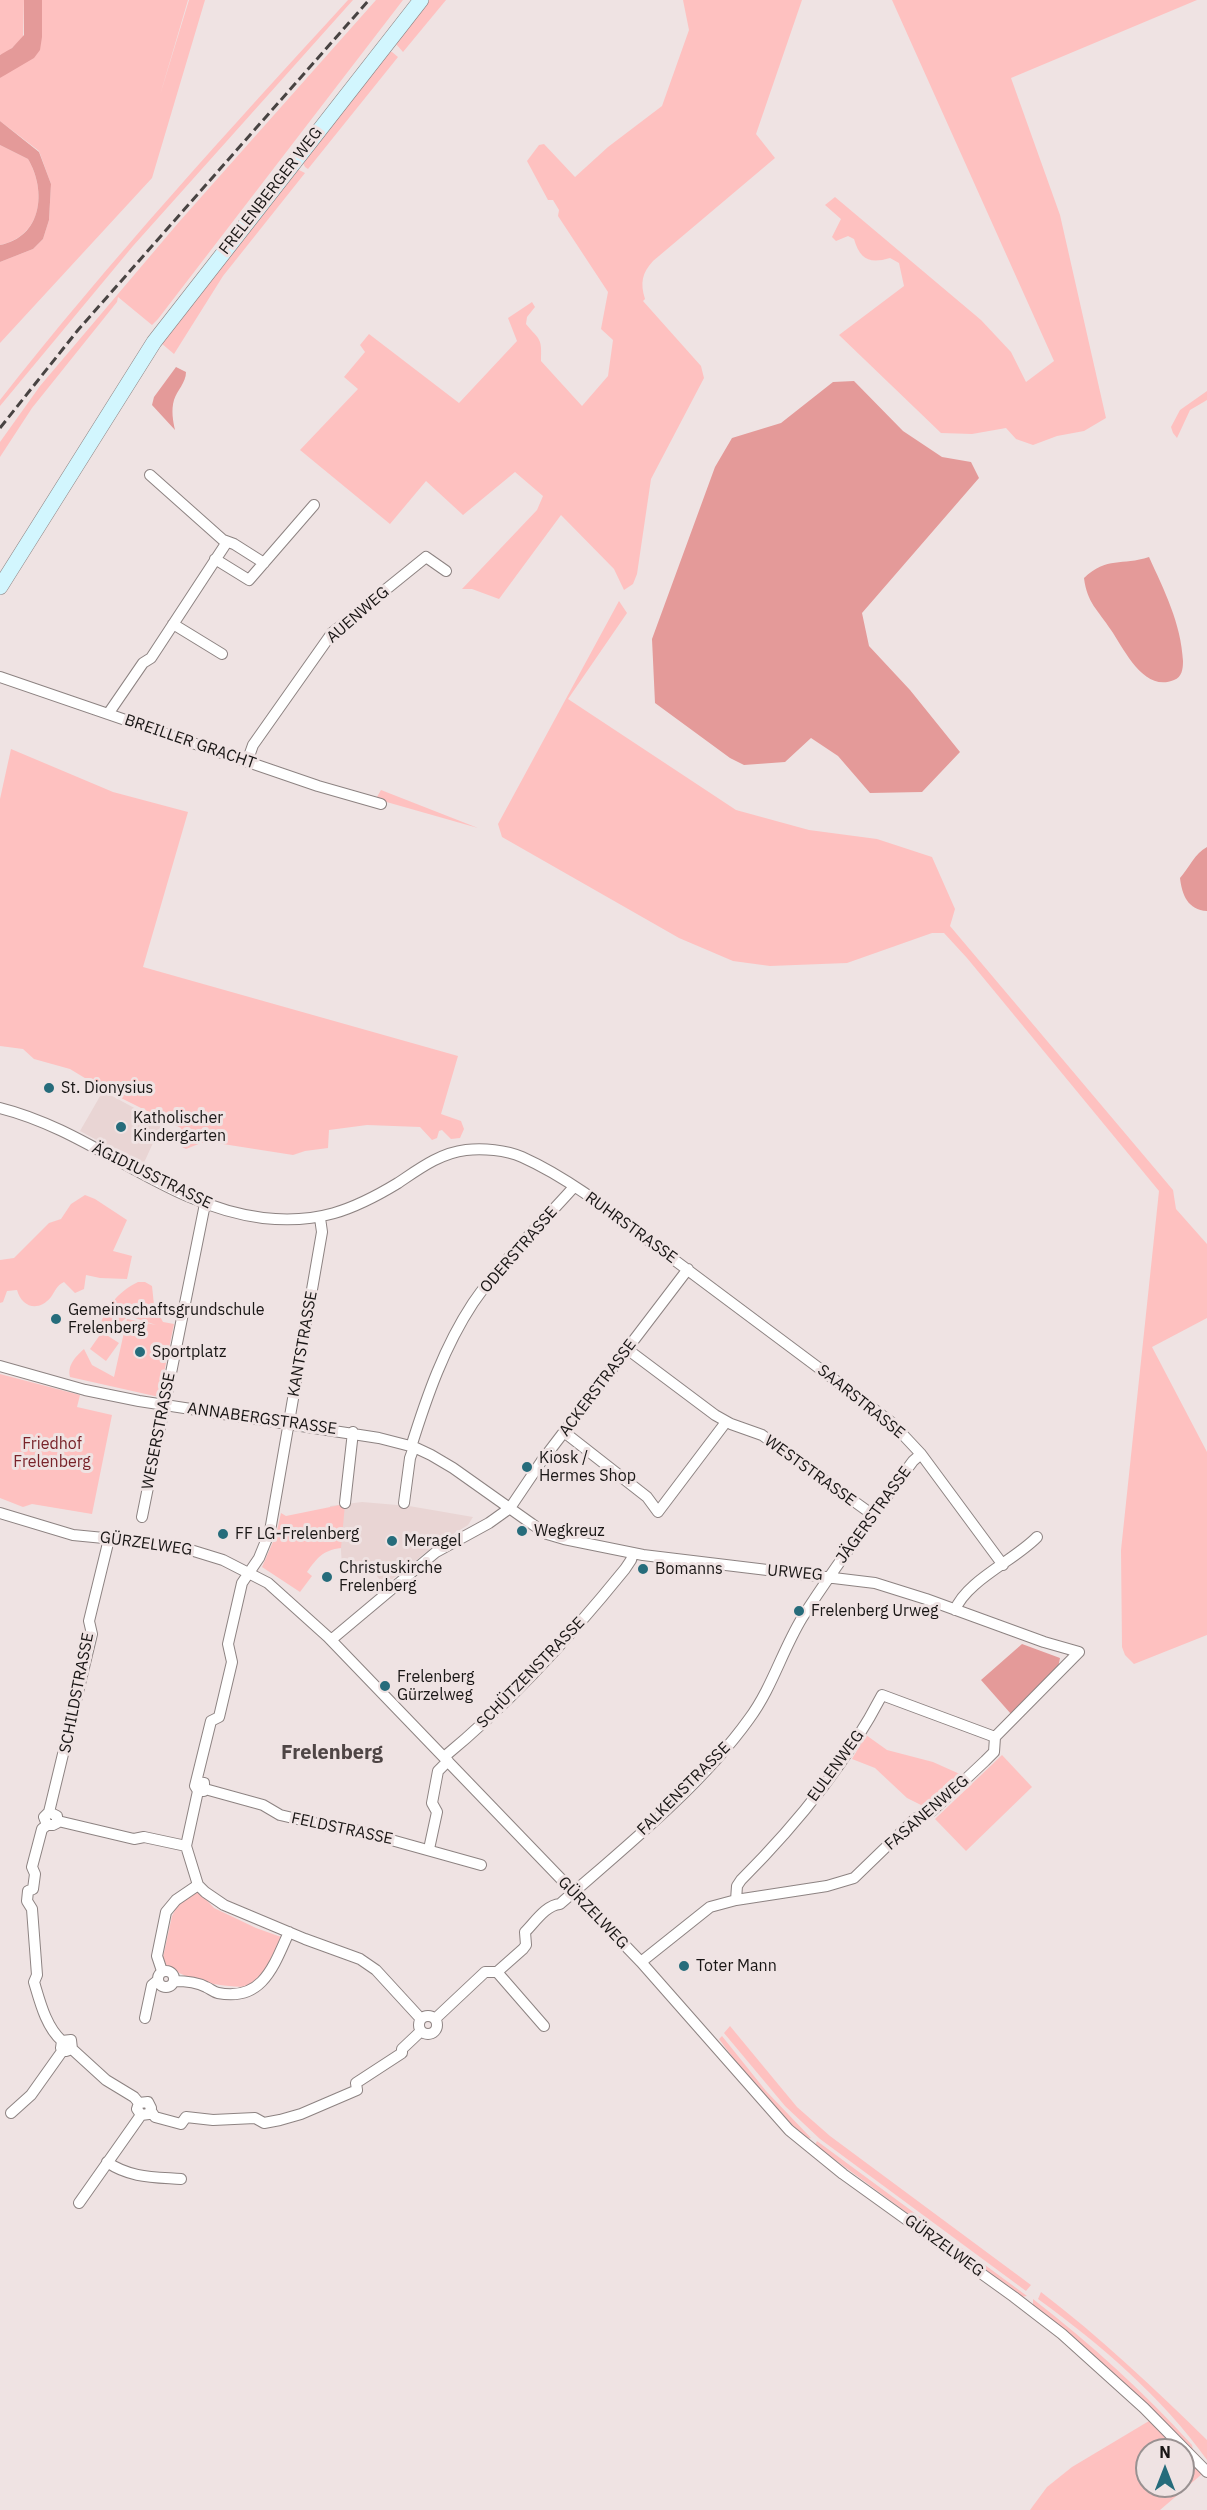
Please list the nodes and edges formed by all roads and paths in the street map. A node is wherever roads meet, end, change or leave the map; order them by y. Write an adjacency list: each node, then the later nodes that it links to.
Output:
1 (422, 0): 8 (main road, FRELENBERGER WEG)
2 (150, 475): 4 (street)
3 (314, 505): 6 (street)
4 (227, 542): 5 (street); 6 (street)
5 (215, 559): 6 (street); 9 (street)
6 (264, 563)
7 (446, 571): 13 (street, AUENWEG)
8 (0, 587)
9 (173, 624): 10 (street); 12 (street)
10 (222, 654)
11 (0, 677): 12 (street, BREILLER GRACHT)
12 (108, 714): 13 (street, BREILLER GRACHT)
13 (247, 762): 14 (street, BREILLER GRACHT)
14 (381, 804)
15 (0, 1108): 17 (street, ÄGIDIUSSTRASSE)
16 (573, 1188): 18 (street, ÄGIDIUSSTRASSE); 19 (street, RUHRSTRASSE); 27 (street, ODERSTRASSE)
17 (205, 1204): 18 (street, ÄGIDIUSSTRASSE); 22 (street, WESERSTRASSE)
18 (320, 1218): 24 (street, KANTSTRASSE)
19 (688, 1269): 20 (street, ACKERSTRASSE); 28 (street, SAARSTRASSE)
20 (627, 1349): 23 (street, WESTSTRASSE); 26 (street, ACKERSTRASSE)
21 (0, 1366): 22 (street, ANNABERGSTRASSE)
22 (164, 1405): 24 (street, ANNABERGSTRASSE); 34 (street, WESERSTRASSE)
23 (726, 1422): 26 (street); 33 (street, WESTSTRASSE)
24 (289, 1423): 25 (street, ANNABERGSTRASSE); 39 (street, KANTSTRASSE)
25 (353, 1432): 27 (street, ANNABERGSTRASSE); 29 (street)
26 (564, 1432): 31 (street, ACKERSTRASSE)
27 (412, 1447): 30 (street, ODERSTRASSE); 31 (street, ANNABERGSTRASSE)
28 (921, 1454): 33 (street, JÄGERSTRASSE); 38 (street, SAARSTRASSE)
29 (345, 1503)
30 (404, 1503)
31 (510, 1508): 37 (street, URWEG); 42 (street)
32 (0, 1513): 36 (street, GÜRZELWEG)
33 (873, 1515): 40 (street, JÄGERSTRASSE)
34 (142, 1517)
35 (1037, 1537): 38 (street)
36 (109, 1539): 39 (street, GÜRZELWEG); 47 (street, SCHILDSTRASSE)
37 (633, 1553): 40 (street, URWEG); 45 (street, SCHÜTZENSTRASSE)
38 (1003, 1565): 41 (street)
39 (250, 1573): 42 (street, GÜRZELWEG); 46 (street, KANTSTRASSE)
40 (830, 1577): 41 (street, URWEG); 52 (street, FALKENSTRASSE)
41 (955, 1610): 43 (street, URWEG)
42 (331, 1640): 45 (street, GÜRZELWEG)
43 (1079, 1652): 44 (street, FASANENWEG)
44 (995, 1737): 53 (street, FASANENWEG); 53 (street, EULENWEG)
45 (446, 1759): 49 (street); 52 (street, GÜRZELWEG)
46 (200, 1786): 48 (street); 49 (street, FELDSTRASSE)
47 (52, 1822): 48 (street); 63 (street, SCHILDSTRASSE)
48 (186, 1846): 51 (street)
49 (429, 1849): 50 (street, FELDSTRASSE)
50 (482, 1866)
51 (198, 1885): 54 (street); 57 (street)
52 (573, 1893): 55 (street, GÜRZELWEG); 56 (street)
53 (736, 1900): 55 (street, FASANENWEG)
54 (289, 1932): 57 (street); 59 (street)
55 (641, 1962): 69 (street, GÜRZELWEG)
56 (497, 1972): 60 (street); 61 (street)
57 (160, 1976): 58 (street)
58 (145, 2018)
59 (421, 2019): 60 (street); 62 (street)
60 (435, 2019): 62 (street)
61 (544, 2026)
62 (420, 2032): 65 (street)
63 (66, 2047): 64 (street); 65 (street, SCHILDSTRASSE)
64 (11, 2113)
65 (146, 2113): 66 (street)
66 (107, 2162): 67 (street); 68 (street)
67 (181, 2179)
68 (79, 2203)
69 (1207, 2472)

